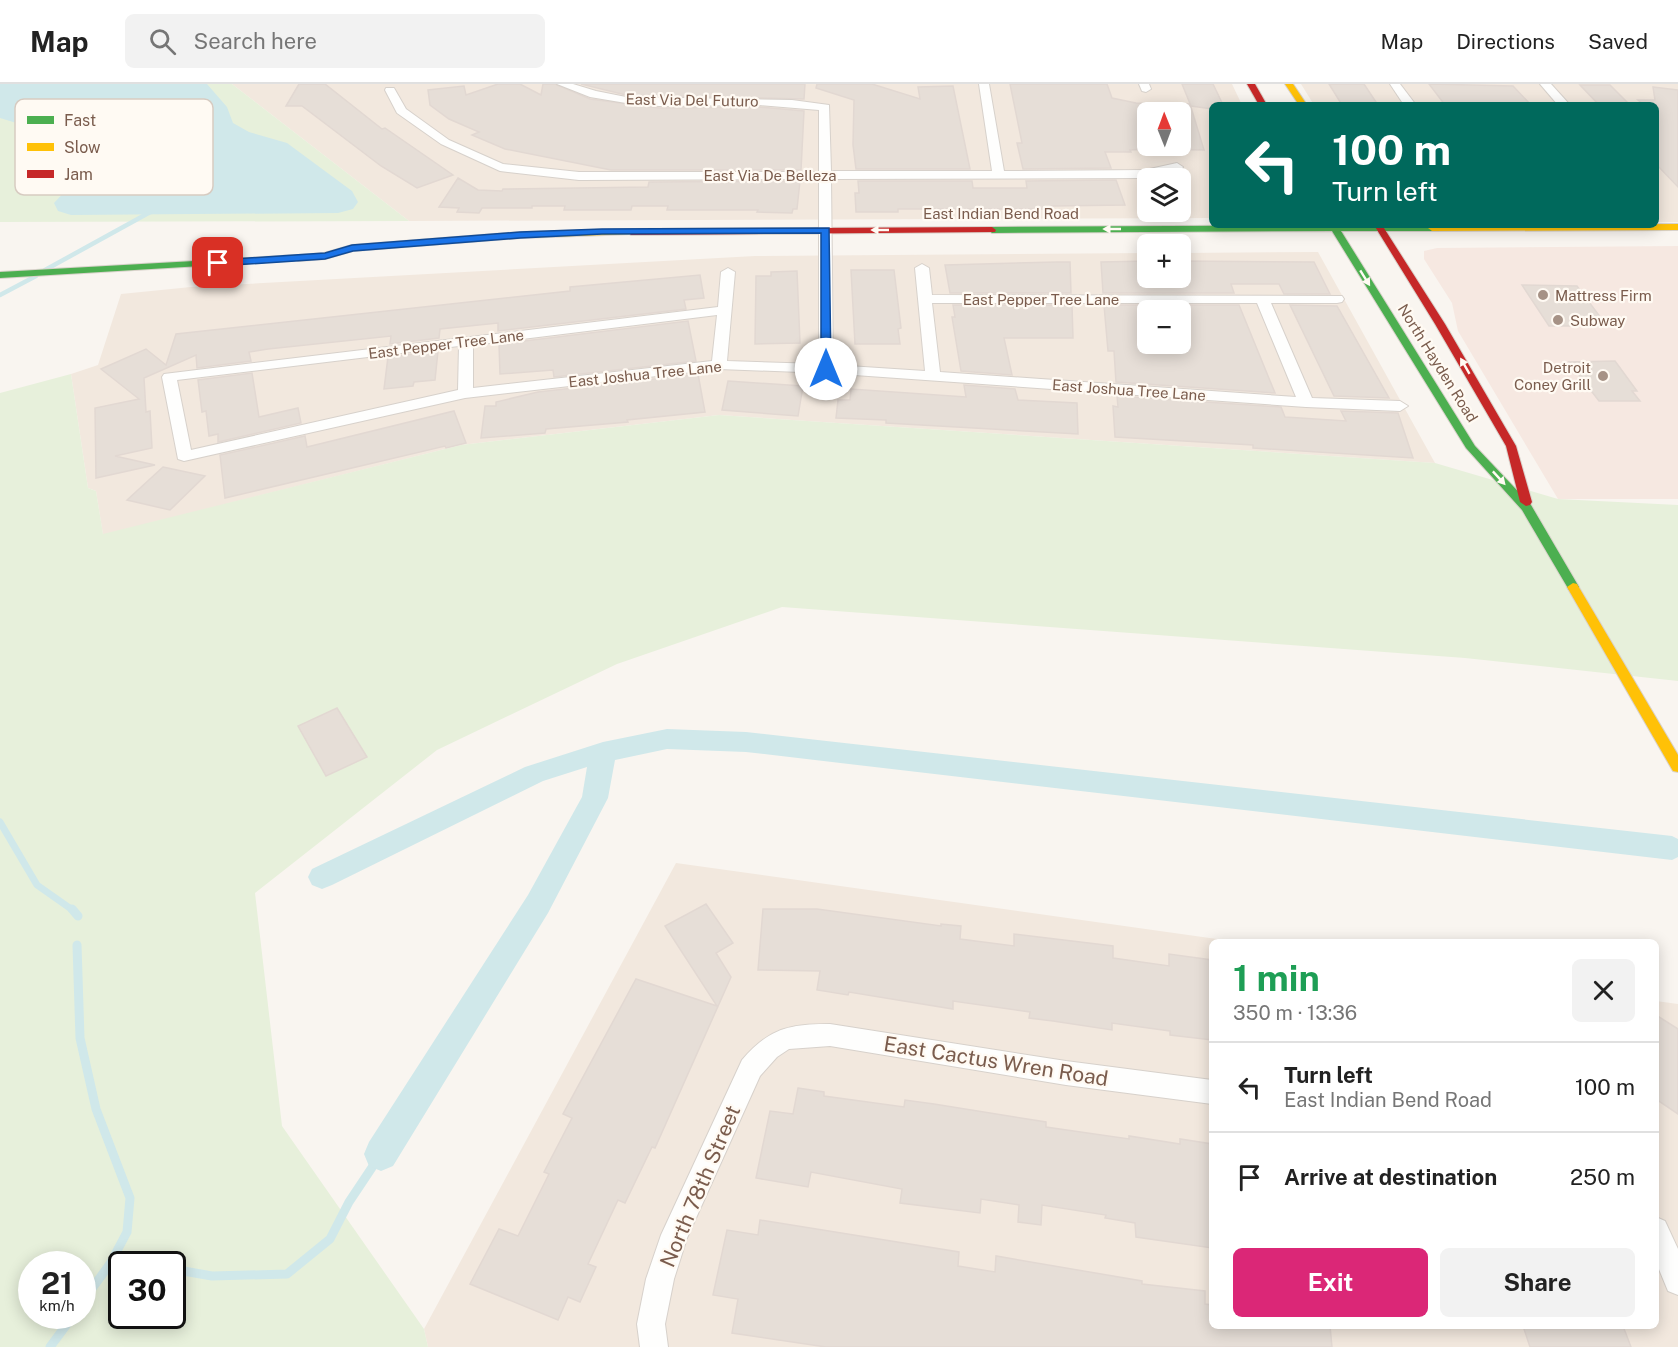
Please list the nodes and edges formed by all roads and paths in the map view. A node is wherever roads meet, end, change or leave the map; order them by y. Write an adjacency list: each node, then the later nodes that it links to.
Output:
1 (562, 84): 15 (street, East Via Del Futuro)
2 (984, 84): 14 (street)
3 (1251, 84): 9 (main road)
4 (1290, 84): 10 (main road)
5 (1395, 84): 11 (street)
6 (1545, 84): 12 (street)
7 (394, 87): 8 (street, East Via De Belleza); 15 (street, East Via De Belleza)
8 (375, 90)
9 (1261, 102)
10 (1301, 102)
11 (1408, 102)
12 (1561, 102)
13 (1177, 167): 14 (street, East Via De Belleza)
14 (999, 174): 15 (street, East Via De Belleza)
15 (825, 176): 21 (street)
16 (1659, 227): 17 (main road, East Indian Bend Road)
17 (1678, 227)
18 (1283, 228): 21 (main road, East Indian Bend Road, one-way to 21)
19 (1335, 228): 24 (main road, North Hayden Road)
20 (1380, 228): 25 (main road, North Hayden Road)
21 (826, 237): 26 (main road, East Indian Bend Road); 27 (main road, East Indian Bend Road); 28 (main road, East Indian Bend Road); 39 (street)
22 (1409, 242): 25 (main road)
23 (1322, 243): 24 (main road)
24 (1355, 243): 25 (main road); 45 (main road, North Hayden Road, one-way to 45)
25 (1390, 243): 45 (main road, North Hayden Road, one-way to 25)
26 (1004, 244)
27 (654, 246)
28 (325, 256): 29 (main road, East Indian Bend Road); 32 (main road, East Indian Bend Road)
29 (429, 256)
30 (922, 268): 34 (street)
31 (728, 272): 36 (street)
32 (0, 274)
33 (1337, 298): 35 (street, East Pepper Tree Lane)
34 (925, 299): 35 (street, East Pepper Tree Lane); 40 (street)
35 (1262, 299): 42 (street)
36 (724, 310): 37 (street, East Pepper Tree Lane); 38 (street)
37 (466, 341): 41 (street); 44 (street, East Pepper Tree Lane)
38 (718, 365): 39 (street, East Joshua Tree Lane); 41 (street, East Joshua Tree Lane)
39 (826, 369): 40 (street, East Joshua Tree Lane)
40 (933, 377): 42 (street, East Joshua Tree Lane)
41 (465, 393): 44 (street, East Joshua Tree Lane)
42 (1306, 402): 43 (street, East Joshua Tree Lane)
43 (1400, 406)
44 (184, 456)
45 (1527, 508): 46 (main road, North Hayden Road)
46 (1678, 767)
47 (781, 1039): 48 (street, East Cactus Wren Road); 51 (street, North 78th Street)
48 (1209, 1092)
49 (1659, 1237): 50 (street)
50 (1678, 1281)
51 (654, 1347)

